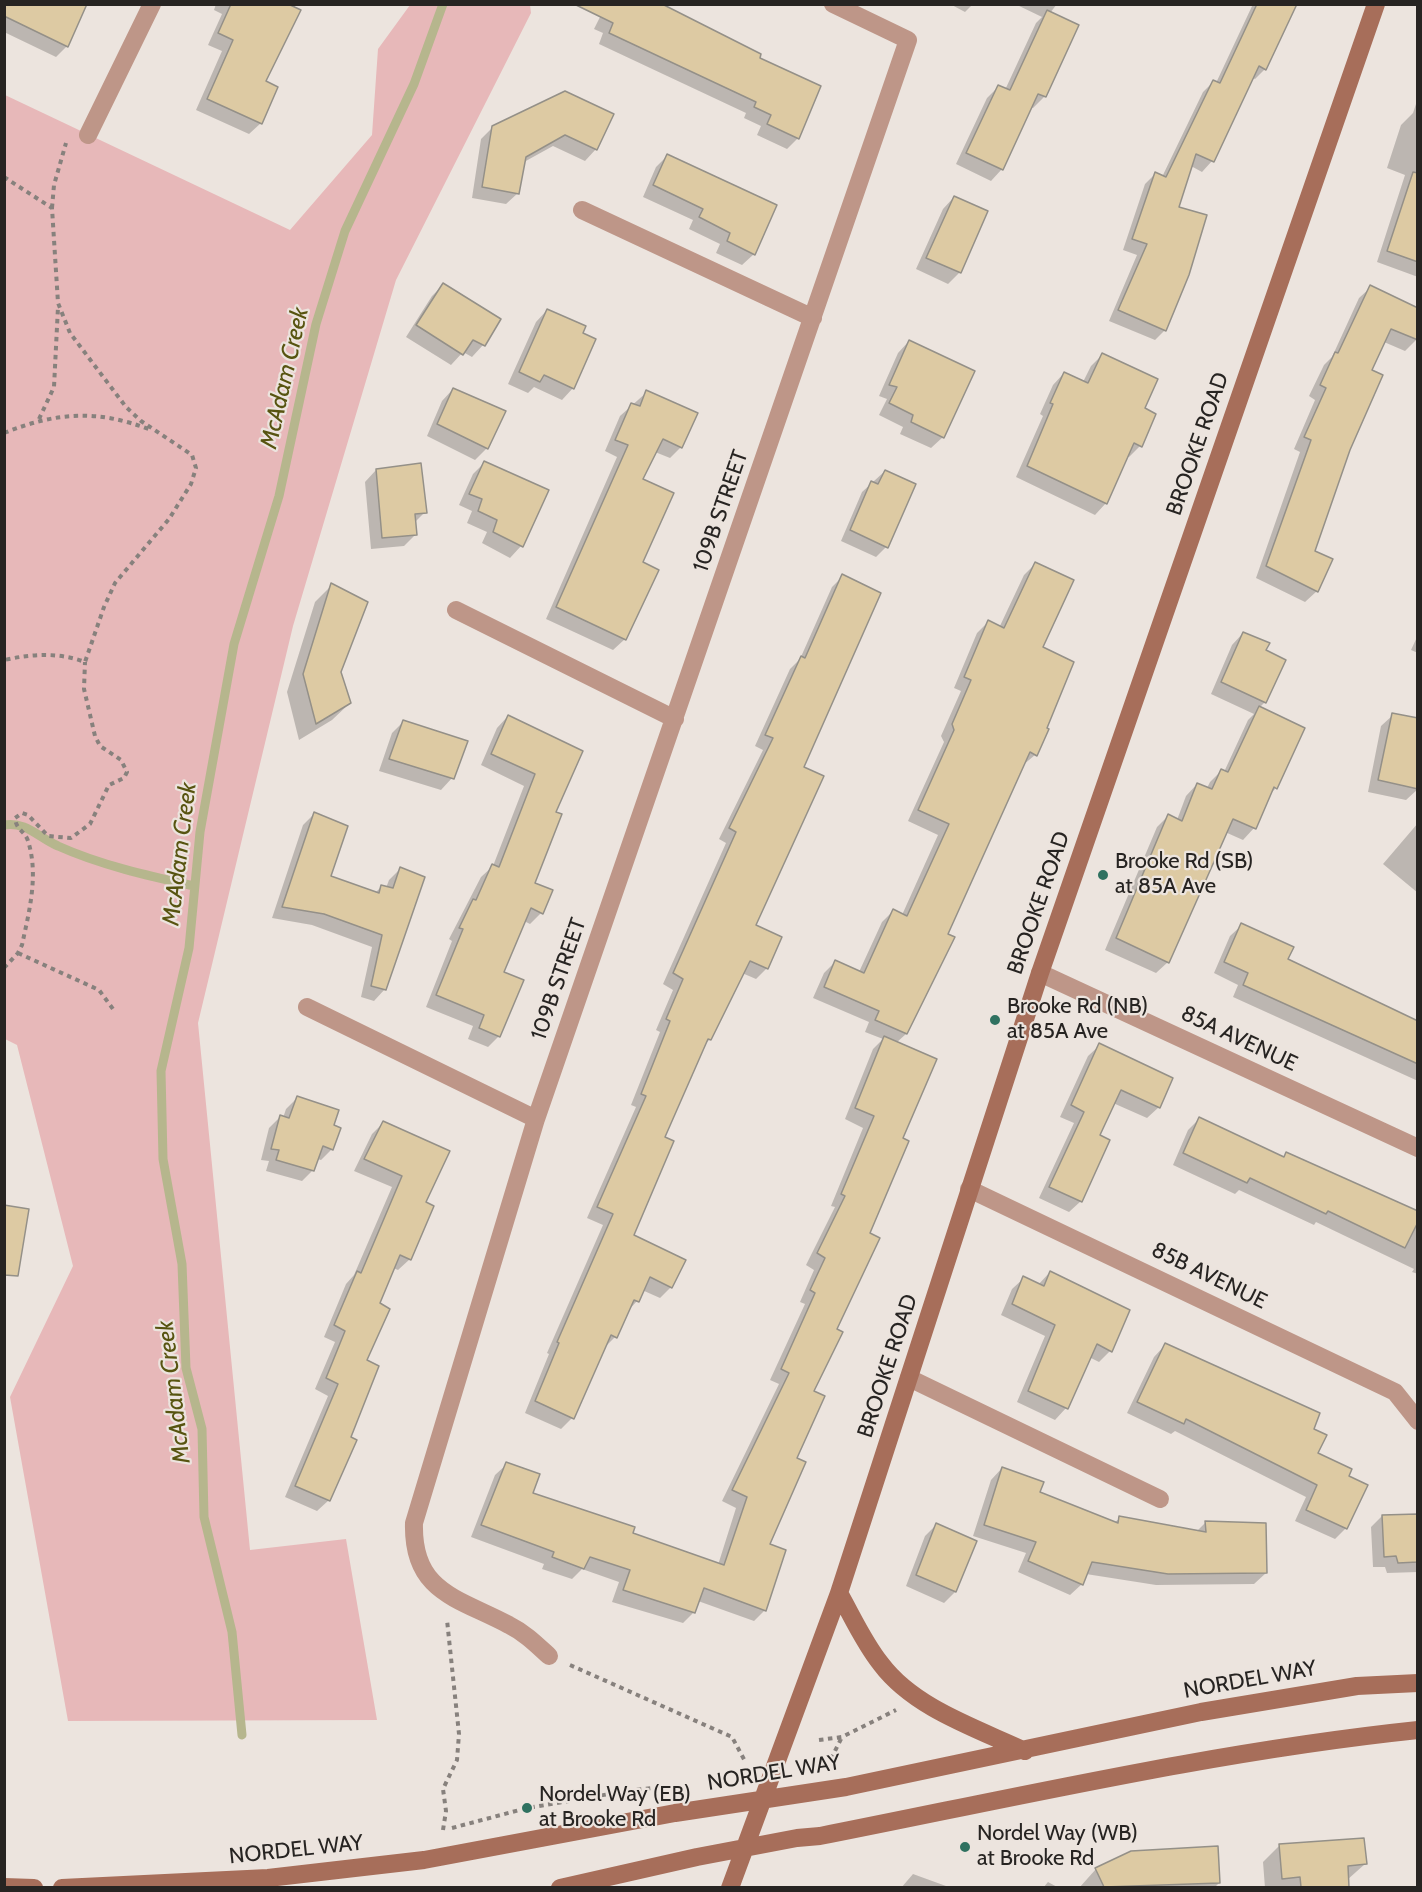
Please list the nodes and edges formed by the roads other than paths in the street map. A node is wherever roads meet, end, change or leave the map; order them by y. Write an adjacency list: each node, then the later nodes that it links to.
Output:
1 (152, 4): 4 (street)
2 (833, 4): 6 (street, 109B STREET)
3 (1376, 4): 9 (main road, BROOKE ROAD)
4 (88, 135)
5 (582, 210): 6 (street)
6 (813, 318): 8 (street, 109B STREET)
7 (456, 610): 8 (street)
8 (675, 719): 11 (street, 109B STREET)
9 (1040, 973): 12 (street, 85A AVENUE); 13 (main road, BROOKE ROAD)
10 (307, 1007): 11 (street)
11 (536, 1119): 18 (street, 109B STREET)
12 (1418, 1148)
13 (969, 1189): 14 (main road, BROOKE ROAD); 15 (street, 85B AVENUE)
14 (909, 1378): 16 (street); 17 (main road, BROOKE ROAD)
15 (1418, 1421)
16 (1160, 1499)
17 (839, 1593): 21 (main road); 22 (main road, BROOKE ROAD)
18 (549, 1656)
19 (1418, 1683): 21 (main road, NORDEL WAY)
20 (1418, 1730): 23 (main road)
21 (1025, 1751): 22 (main road, NORDEL WAY)
22 (763, 1798): 23 (main road, BROOKE ROAD); 26 (main road, NORDEL WAY)
23 (744, 1849): 27 (main road); 28 (main road, BROOKE ROAD)
24 (4, 1887): 25 (main road)
25 (34, 1887)
26 (62, 1887)
27 (560, 1887)
28 (730, 1887)

